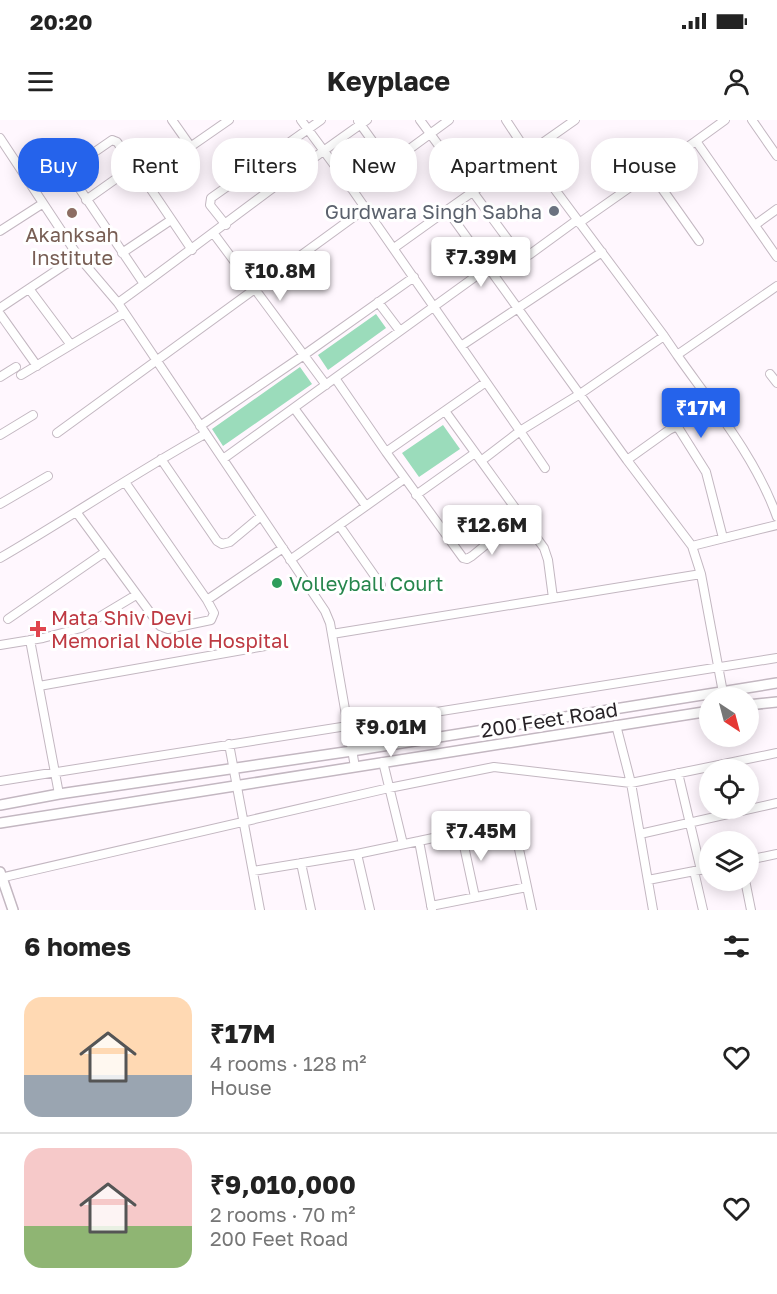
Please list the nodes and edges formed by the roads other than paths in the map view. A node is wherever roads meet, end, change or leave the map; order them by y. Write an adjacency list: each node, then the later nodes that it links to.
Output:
1 (172, 120): 16 (street)
2 (229, 120): 12 (street)
3 (301, 120): 13 (street)
4 (321, 120): 13 (street)
5 (420, 120): 14 (street)
6 (449, 120): 14 (street)
7 (506, 120): 19 (street)
8 (575, 120): 20 (street)
9 (725, 120): 23 (street)
10 (752, 120): 27 (street)
11 (362, 121): 17 (street); 26 (street)
12 (218, 124): 21 (street)
13 (308, 130): 26 (street); 43 (street)
14 (430, 134): 18 (street); 24 (street)
15 (0, 138): 37 (street)
16 (185, 138)
17 (373, 138)
18 (433, 138)
19 (518, 138)
20 (548, 138)
21 (200, 139)
22 (111, 140): 36 (street)
23 (698, 140)
24 (417, 144)
25 (698, 144): 44 (street)
26 (324, 149): 28 (street); 43 (street)
27 (777, 156)
28 (330, 158)
29 (111, 182): 36 (street)
30 (153, 192): 41 (street)
31 (354, 192): 38 (street)
32 (472, 192): 40 (street); 50 (street)
33 (557, 192): 42 (street)
34 (622, 192): 42 (street)
35 (664, 192): 47 (street)
36 (86, 200): 52 (street)
37 (42, 204): 45 (street); 53 (street)
38 (366, 208): 48 (street); 59 (street)
39 (777, 209): 44 (street)
40 (447, 210): 48 (street); 55 (street)
41 (171, 220): 49 (street); 52 (street)
42 (578, 221): 50 (street); 51 (street)
43 (226, 225): 46 (street)
44 (755, 225): 54 (street)
45 (0, 231)
46 (214, 234): 49 (street); 59 (street)
47 (699, 241)
48 (394, 248): 56 (street)
49 (192, 250): 57 (street)
50 (514, 250): 55 (street)
51 (602, 252): 64 (street); 69 (street)
52 (122, 253): 57 (street)
53 (78, 256): 60 (street); 61 (street)
54 (777, 257)
55 (490, 266): 63 (street); 64 (street)
56 (414, 277): 62 (street); 63 (street)
57 (144, 284): 61 (street)
58 (777, 286): 72 (street)
59 (255, 288): 73 (street); 74 (street)
60 (30, 290): 65 (street); 70 (street)
61 (118, 303): 66 (street)
62 (378, 303): 68 (street); 73 (street)
63 (434, 307): 68 (street); 71 (street)
64 (519, 307): 71 (street); 84 (street)
65 (0, 308)
66 (124, 313): 70 (street); 74 (street)
67 (0, 314): 75 (street)
68 (400, 332): 80 (street)
69 (664, 336): 72 (street); 84 (street)
70 (71, 345): 75 (street)
71 (461, 346): 81 (street)
72 (677, 355): 104 (street)
73 (304, 356): 83 (street); 88 (street)
74 (157, 361): 88 (street); 90 (street)
75 (37, 366): 78 (street)
76 (16, 367): 79 (street)
77 (770, 374): 82 (street)
78 (21, 375)
79 (0, 377)
80 (335, 378): 83 (street); 93 (street)
81 (486, 382): 86 (street); 89 (street)
82 (777, 383)
83 (326, 385): 85 (street)
84 (580, 394): 89 (street); 97 (street)
85 (294, 408): 96 (street); 107 (street)
86 (445, 411): 93 (street); 94 (street)
87 (33, 415): 92 (street)
88 (200, 426): 91 (street)
89 (520, 431): 98 (street); 99 (street)
90 (57, 433)
91 (205, 434): 95 (street); 96 (street)
92 (0, 435)
93 (386, 452): 101 (street)
94 (475, 453): 98 (street); 105 (street)
95 (161, 459): 102 (street); 109 (street)
96 (223, 459): 109 (street)
97 (627, 460): 114 (street); 115 (street)
98 (481, 461): 110 (street)
99 (545, 468)
100 (48, 476): 106 (street)
101 (404, 479): 105 (street); 107 (street)
102 (125, 482): 108 (street); 124 (street)
103 (777, 488): 104 (street)
104 (769, 493): 111 (street)
105 (416, 495): 110 (street)
106 (0, 504)
107 (366, 506): 112 (street)
108 (77, 513): 117 (street); 118 (street)
109 (261, 516): 116 (street)
110 (521, 516): 123 (street)
111 (777, 517)
112 (339, 525): 119 (street); 121 (street)
113 (777, 525): 114 (street)
114 (723, 538): 115 (street)
115 (692, 546): 120 (street)
116 (283, 548): 119 (street); 124 (street)
117 (105, 552): 122 (street); 125 (street)
118 (0, 558)
119 (290, 560): 126 (street)
120 (701, 574): 123 (street); 131 (street)
121 (381, 585)
122 (136, 595): 124 (street); 127 (street)
123 (553, 598): 126 (street)
124 (207, 600)
125 (8, 619)
126 (332, 634): 141 (street)
127 (30, 640): 128 (street); 133 (street)
128 (0, 645)
129 (271, 645): 133 (street)
130 (777, 658): 131 (street)
131 (718, 667): 134 (street); 141 (street)
132 (777, 683): 135 (street, 200 Feet Road)
133 (39, 686): 148 (street)
134 (722, 687)
135 (757, 687)
136 (699, 698): 143 (street, 200 Feet Road)
137 (777, 702): 138 (street)
138 (759, 704)
139 (699, 713): 140 (street)
140 (616, 725): 145 (street); 151 (street)
141 (347, 726): 142 (street); 143 (street)
142 (229, 744): 147 (street); 148 (street)
143 (352, 751): 146 (street); 147 (street, 200 Feet Road)
144 (777, 753): 149 (street)
145 (382, 762): 146 (street); 153 (street)
146 (355, 767): 152 (street)
147 (233, 769): 152 (street); 154 (street, 200 Feet Road)
148 (55, 772): 150 (street); 154 (street)
149 (678, 773): 151 (street); 159 (street)
150 (0, 781)
151 (631, 783): 153 (street); 161 (street)
152 (236, 786): 157 (street); 158 (street)
153 (389, 788): 157 (street); 163 (street)
154 (59, 794): 156 (street, 200 Feet Road)
155 (777, 803): 159 (street)
156 (0, 805)
157 (244, 821): 170 (street); 171 (street)
158 (0, 823)
159 (691, 823): 161 (street); 166 (street)
160 (461, 832): 162 (street); 173 (street); 176 (street)
161 (640, 834): 172 (street)
162 (419, 841): 163 (street); 177 (street)
163 (403, 844): 164 (street)
164 (357, 854): 168 (street); 181 (street)
165 (777, 854): 167 (street)
166 (699, 856)
167 (759, 858)
168 (301, 862): 170 (street); 180 (street)
169 (699, 870): 172 (street)
170 (253, 871): 179 (street)
171 (1, 876): 178 (street)
172 (648, 880): 183 (street)
173 (527, 887): 176 (street); 182 (street)
174 (703, 891): 184 (street)
175 (747, 891): 185 (street)
176 (475, 897): 177 (street)
177 (432, 908)
178 (14, 910)
179 (260, 910)
180 (311, 910)
181 (370, 910)
182 (532, 910)
183 (653, 910)
184 (703, 910)
185 (751, 910)

